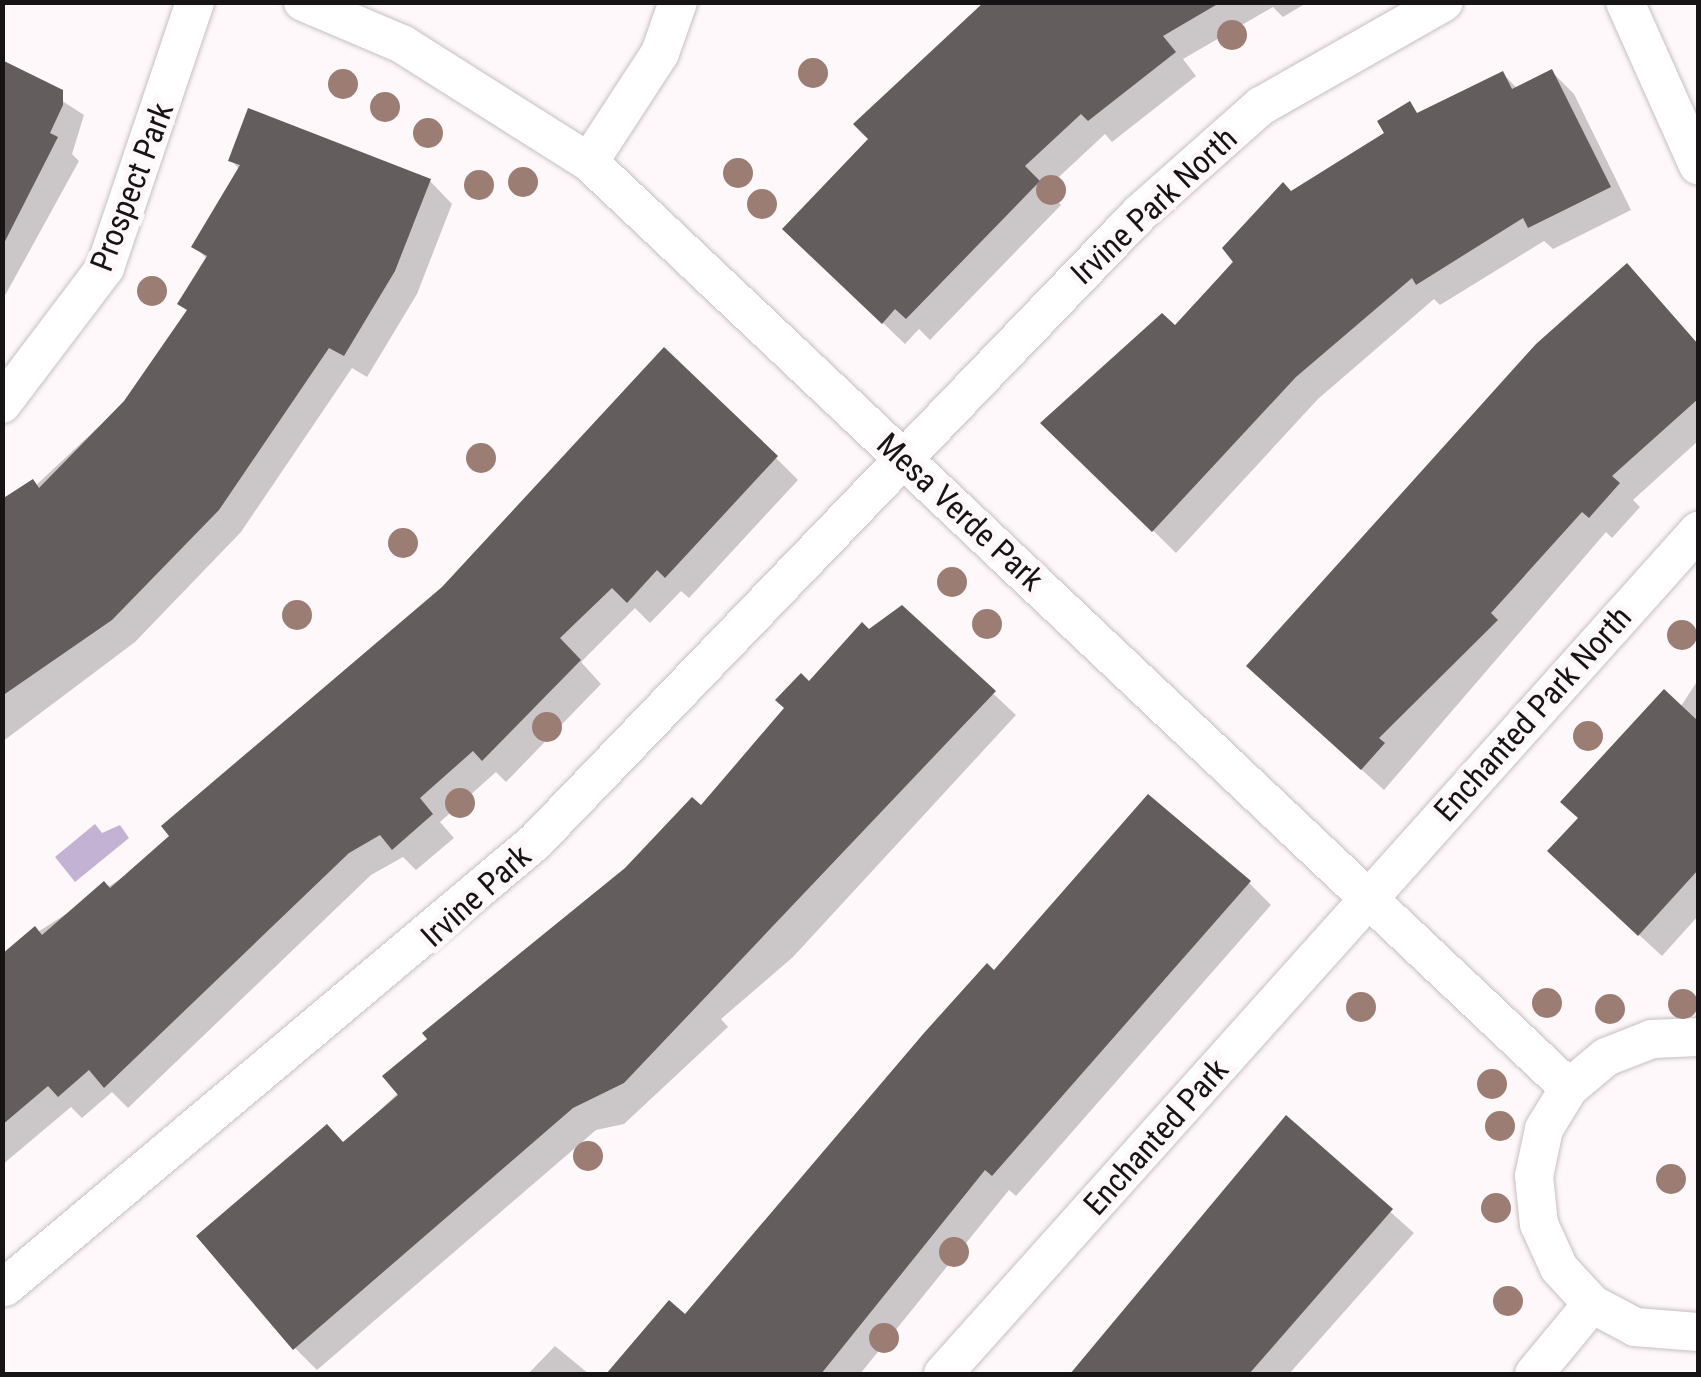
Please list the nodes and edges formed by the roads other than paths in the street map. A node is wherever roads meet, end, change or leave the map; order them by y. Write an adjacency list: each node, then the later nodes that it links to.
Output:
1 (195, 2): 8 (street, Prospect Park)
2 (303, 2): 6 (street, Mesa Verde Park)
3 (678, 2): 6 (street)
4 (1444, 2): 9 (street, Irvine Park North)
5 (1625, 2): 7 (street)
6 (589, 162): 9 (street, Mesa Verde Park)
7 (1698, 165)
8 (2, 404)
9 (902, 457): 11 (street, Mesa Verde Park); 14 (street, Irvine Park)
10 (1698, 531): 11 (street, Enchanted Park North)
11 (1368, 897): 13 (street, Mesa Verde Park); 17 (street, Enchanted Park)
12 (1698, 1037): 13 (street)
13 (1569, 1088): 15 (street)
14 (6, 1286)
15 (1592, 1304): 16 (street); 18 (street)
16 (1698, 1332)
17 (943, 1374)
18 (1534, 1374)

